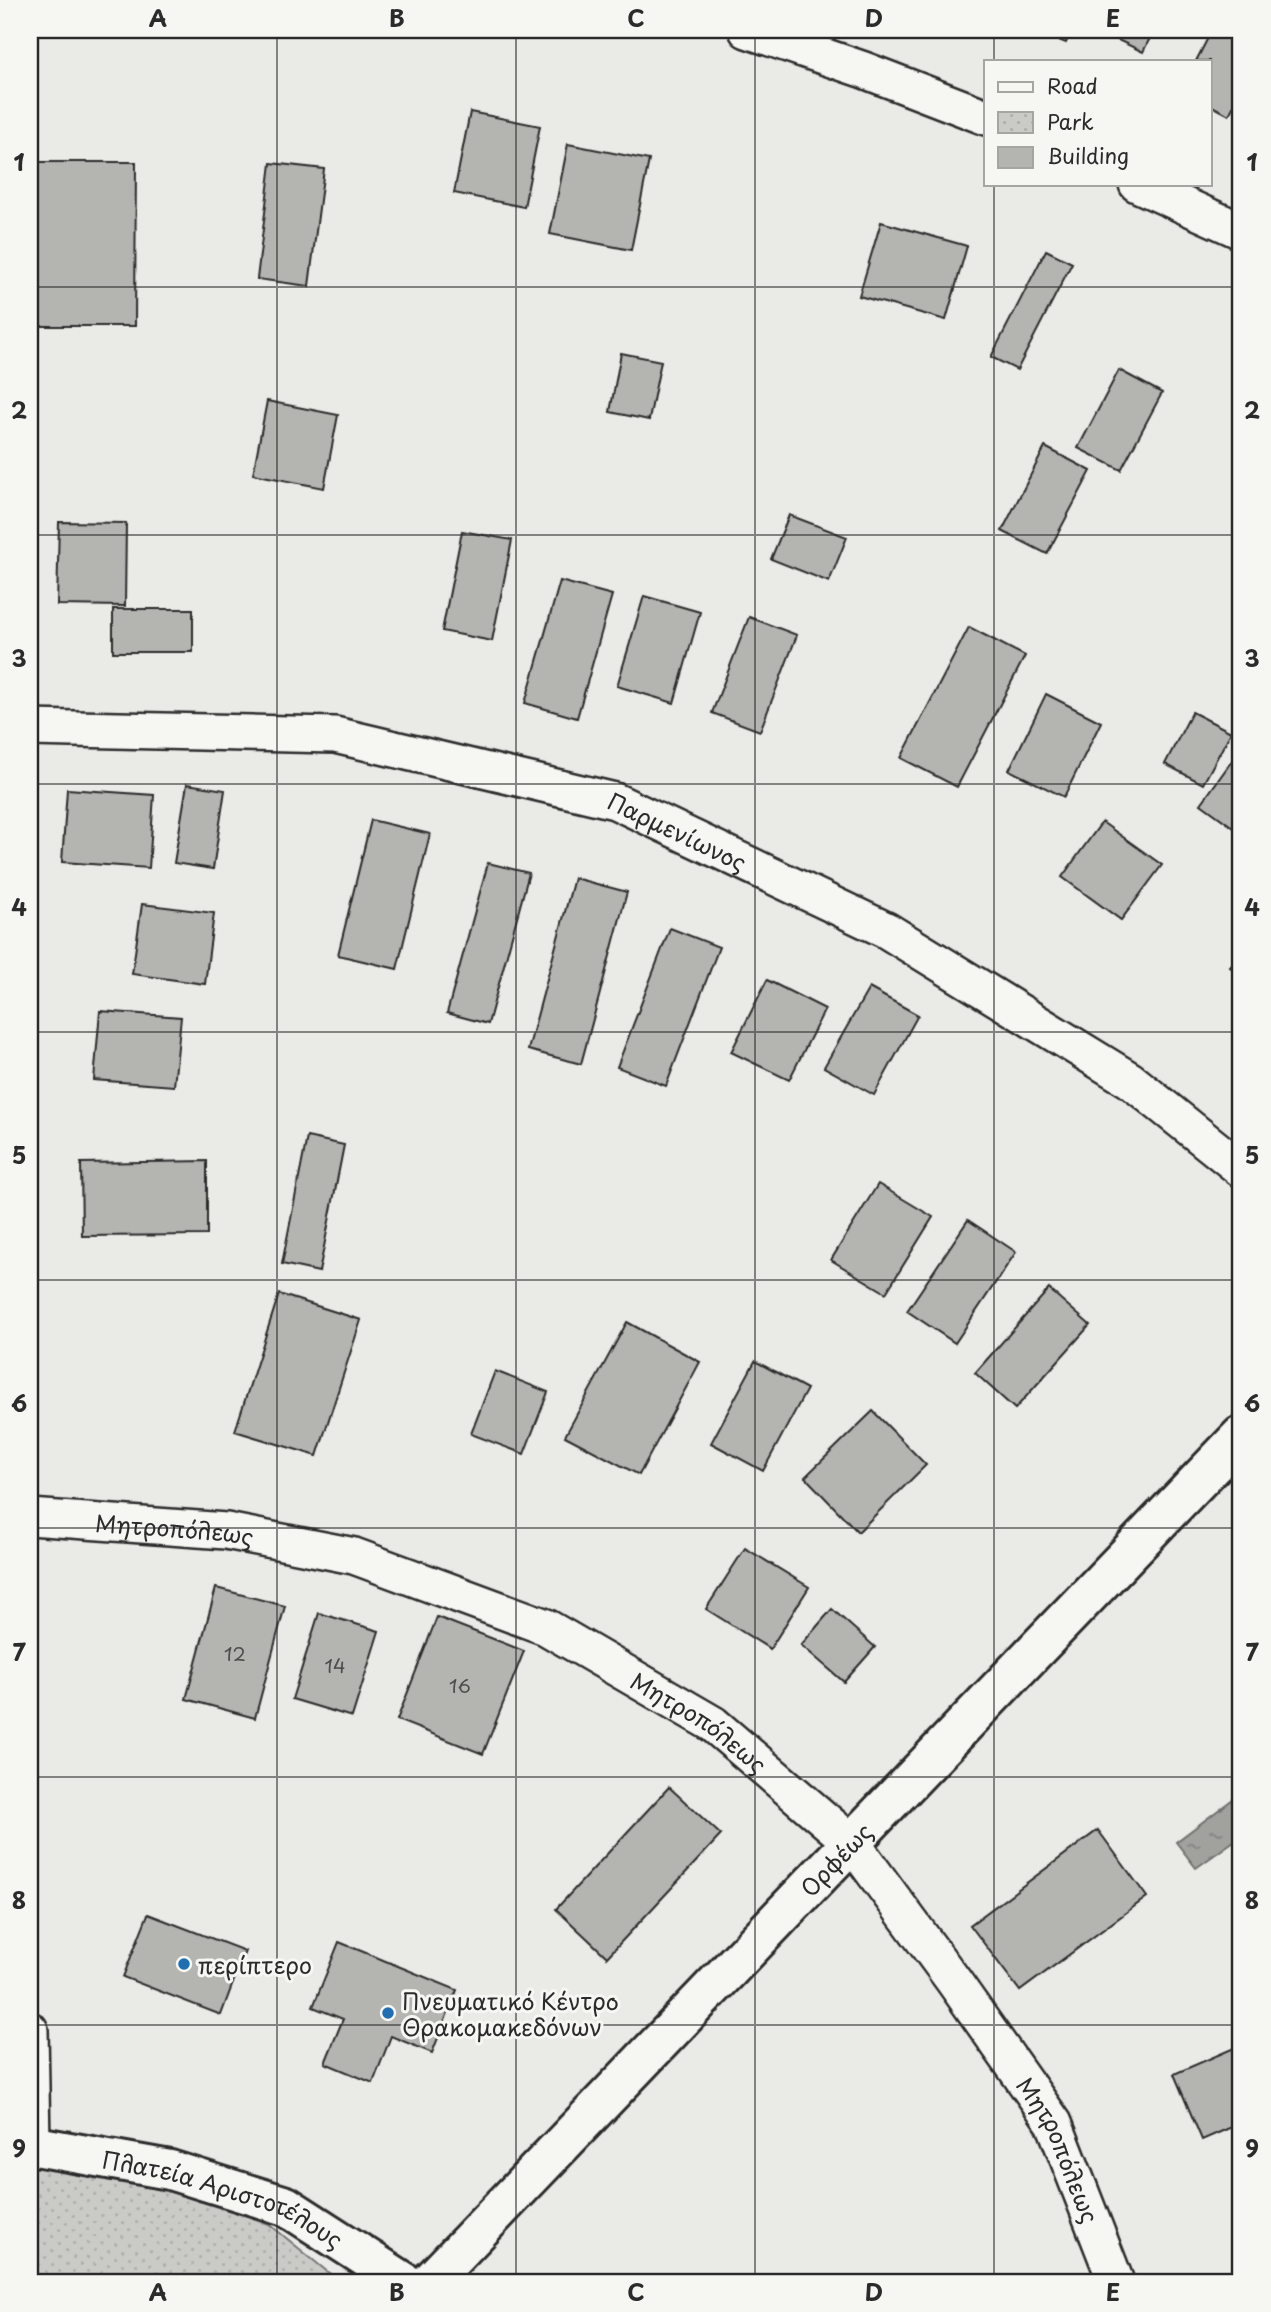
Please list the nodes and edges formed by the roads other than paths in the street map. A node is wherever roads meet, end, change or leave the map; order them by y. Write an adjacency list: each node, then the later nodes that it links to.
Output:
1 (747, 30): 2 (street)
2 (984, 116)
3 (1141, 186): 4 (street)
4 (1241, 231)
5 (30, 728): 6 (street, Παρμενίωνος)
6 (1241, 1169)
7 (1241, 1436): 9 (street, Ορφέως)
8 (30, 1517): 9 (street, Μητροπόλεως)
9 (852, 1843): 13 (street, Ορφέως); 14 (street, Μητροπόλεως)
10 (30, 2030): 11 (street)
11 (31, 2144): 12 (street, Πλατεία Αριστοτέλους)
12 (404, 2282)
13 (430, 2282)
14 (1116, 2282)

